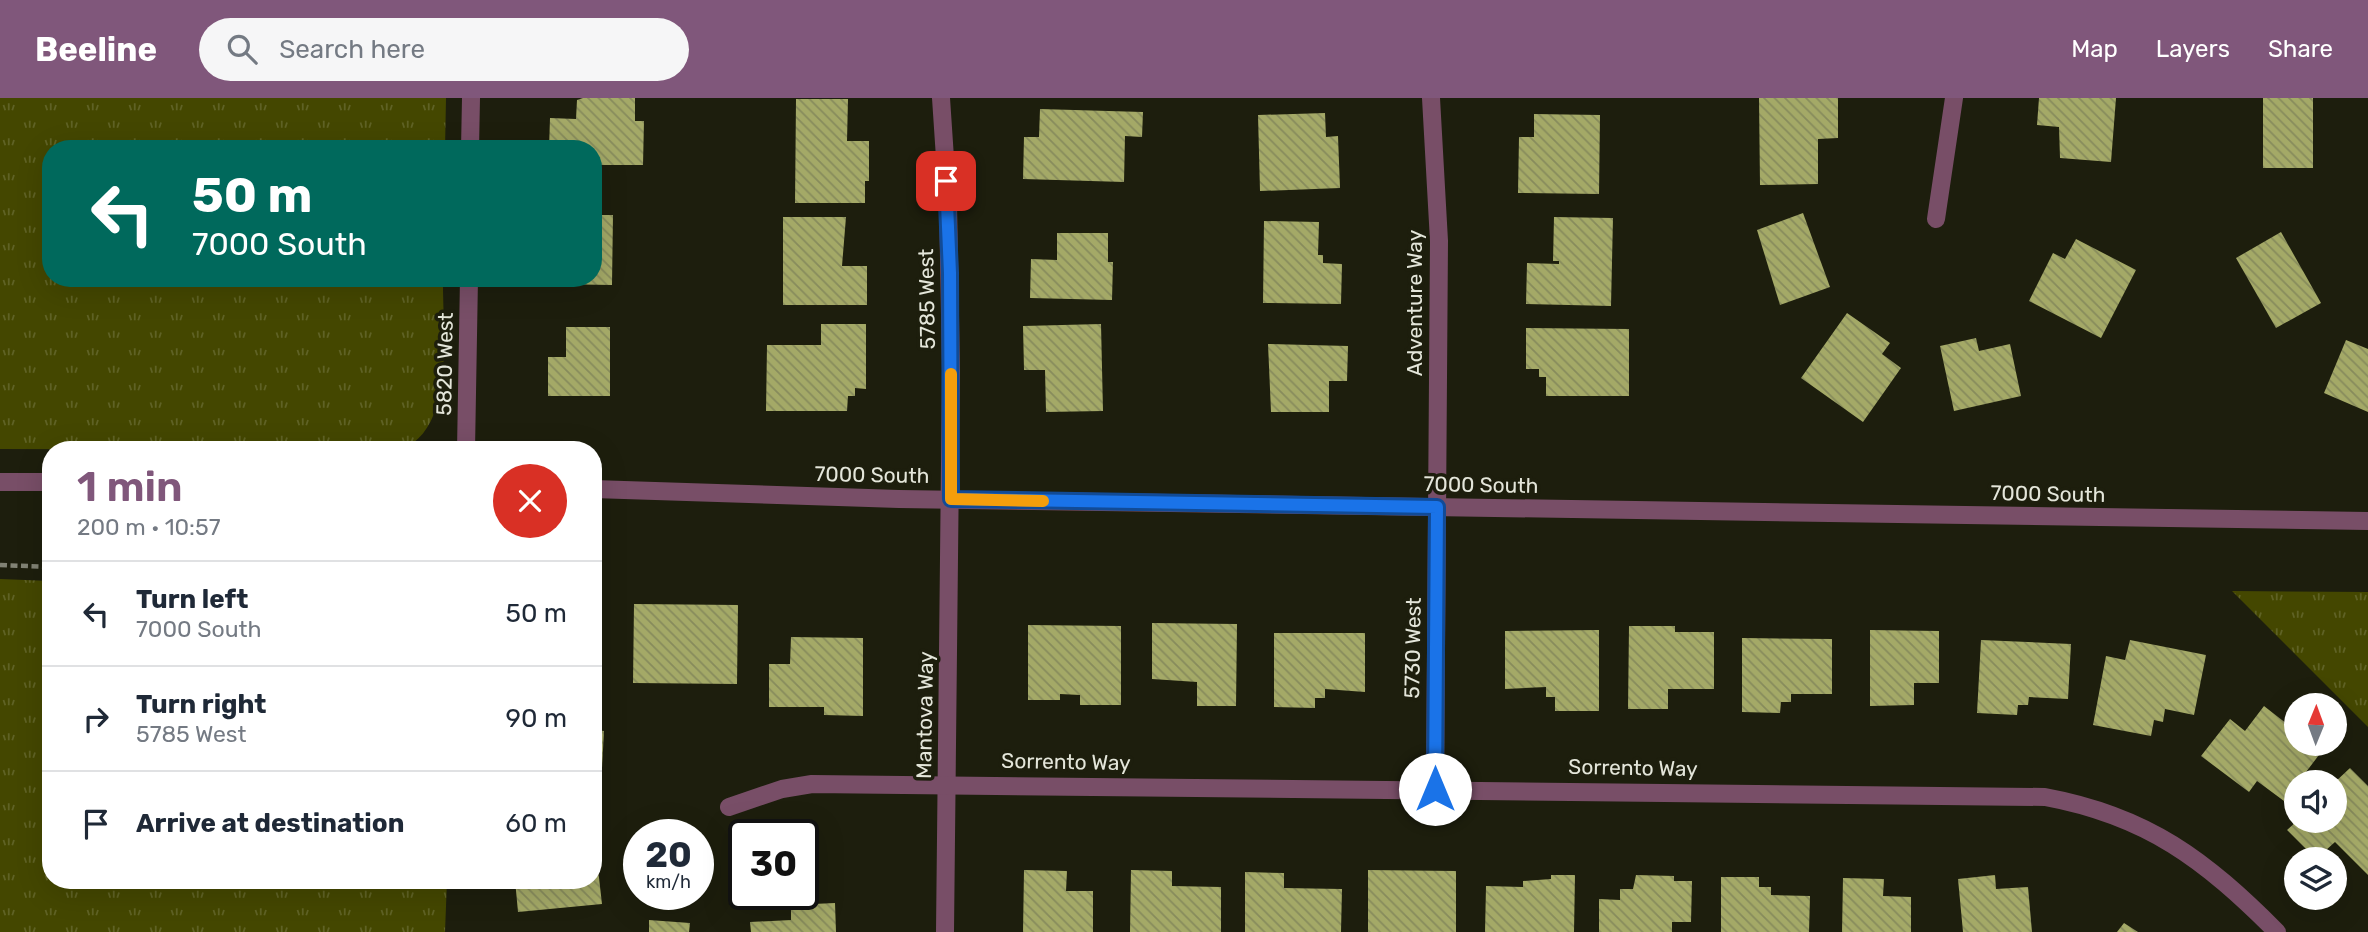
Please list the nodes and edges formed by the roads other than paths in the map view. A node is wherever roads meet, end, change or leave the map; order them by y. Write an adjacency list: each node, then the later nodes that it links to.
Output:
1 (471, 98): 5 (street)
2 (941, 98): 12 (street, 5785 West)
3 (1431, 98): 13 (street, Adventure Way)
4 (1954, 98): 6 (street)
5 (470, 140)
6 (1936, 219)
7 (469, 287): 8 (street, 5820 West)
8 (466, 441)
9 (0, 482): 10 (street)
10 (42, 482)
11 (602, 489): 12 (street, 7000 South)
12 (951, 499): 13 (street, 7000 South); 15 (street, Mantova Way)
13 (1437, 507): 14 (street, 7000 South); 16 (street, 5730 West)
14 (2368, 521)
15 (947, 785): 16 (street, Sorrento Way); 17 (street, Sorrento Way); 18 (street, Mantova Way)
16 (1435, 789): 19 (street, Sorrento Way)
17 (729, 807)
18 (945, 932)
19 (2277, 932)

